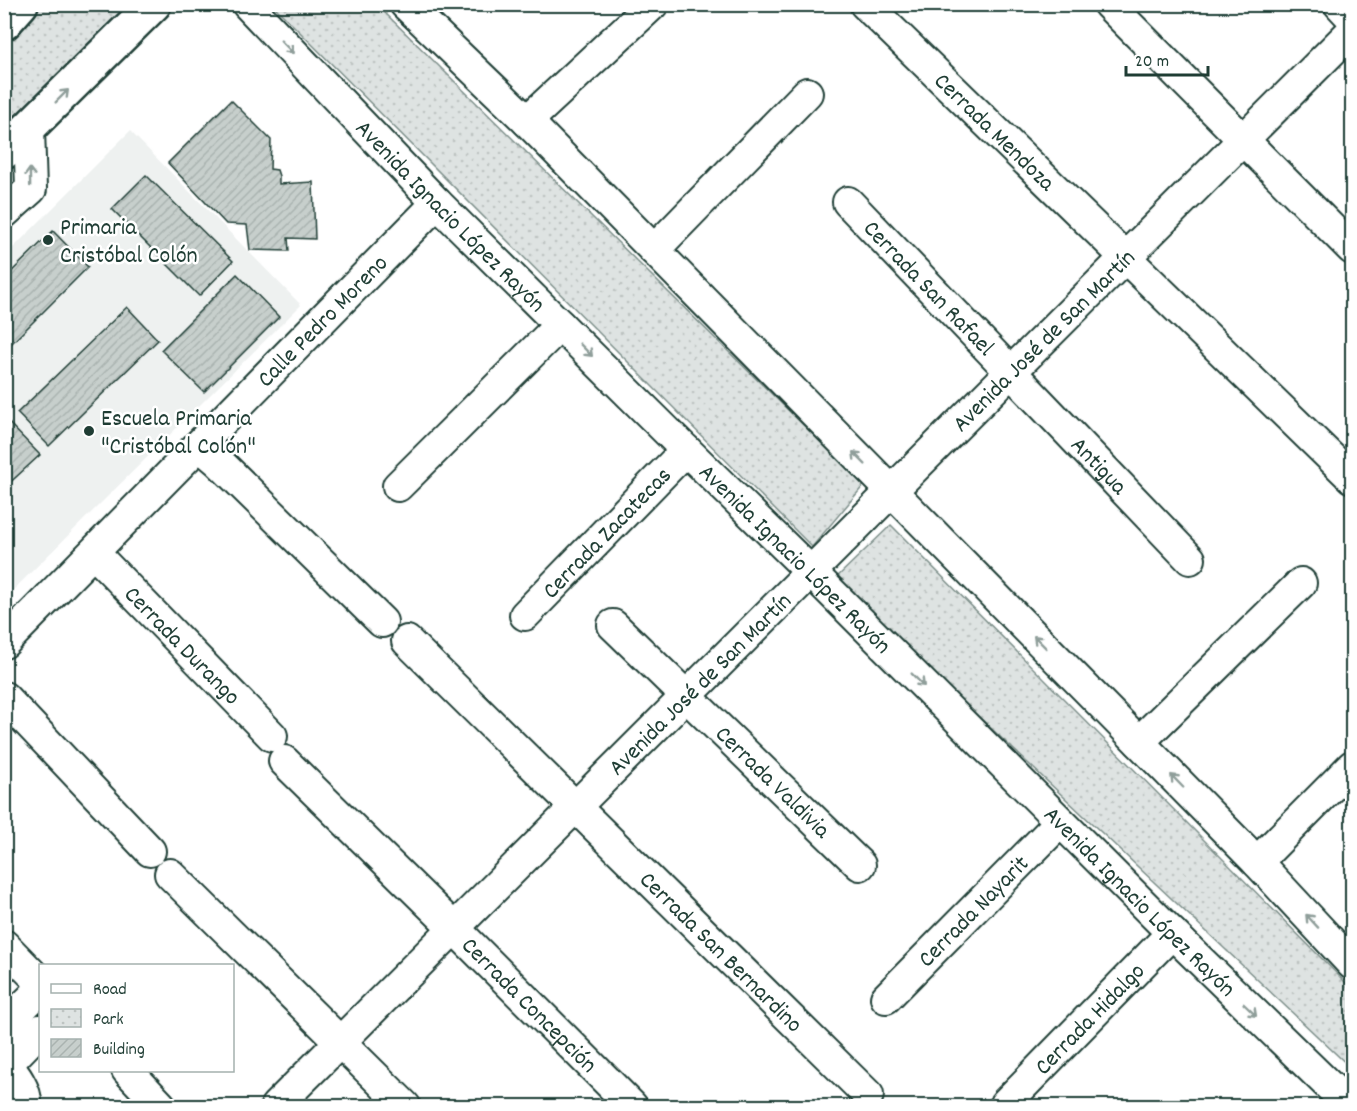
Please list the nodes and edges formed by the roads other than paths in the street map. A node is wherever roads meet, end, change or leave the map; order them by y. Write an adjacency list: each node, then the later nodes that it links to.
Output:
1 (154, 4): 12 (main road, one-way to 1)
2 (247, 4): 16 (street, Avenida Ignacio López Rayón, one-way to 16)
3 (653, 4): 11 (street)
4 (865, 4): 20 (street, Cerrada Mendoza)
5 (1108, 4): 13 (street)
6 (1339, 4): 8 (street)
7 (413, 7): 11 (street)
8 (1353, 18)
9 (1353, 31): 13 (street, Avenida José de San Martín)
10 (807, 93): 19 (street)
11 (527, 121): 19 (street)
12 (29, 129): 14 (main road); 17 (street, one-way to 12)
13 (1243, 140): 18 (street); 20 (street, Avenida José de San Martín)
14 (4, 152)
15 (848, 202): 22 (street, Cerrada San Rafael)
16 (437, 203): 21 (street, Avenida Ignacio López Rayón); 23 (street, Calle Pedro Moreno)
17 (4, 213)
18 (1353, 249)
19 (654, 250): 27 (street, one-way to 19)
20 (1126, 258): 22 (street, Avenida José de San Martín); 25 (street, Cerrada Mendoza)
21 (560, 325): 24 (street, Avenida Ignacio López Rayón, one-way to 24); 26 (street)
22 (1011, 372): 27 (street, Avenida José de San Martín); 29 (street, Antigua)
23 (199, 445): 28 (street, Calle Pedro Moreno); 33 (street)
24 (686, 450): 30 (street, Avenida Ignacio López Rayón); 32 (street, Cerrada Zacatecas)
25 (1353, 478)
26 (398, 486)
27 (892, 491): 30 (street, Avenida José de San Martín); 39 (street, one-way to 27)
28 (94, 553): 36 (street, Calle Pedro Moreno); 47 (street, Cerrada Durango)
29 (1190, 559)
30 (811, 572): 37 (street, Avenida José de San Martín); 42 (street, Avenida Ignacio López Rayón, one-way to 42)
31 (1301, 584): 39 (street)
32 (525, 615)
33 (382, 622)
34 (613, 625): 37 (street, Cerrada Valdivia)
35 (407, 641): 41 (street, Cerrada San Bernardino)
36 (4, 643)
37 (686, 697): 41 (street, Avenida José de San Martín); 45 (street, Cerrada Valdivia)
38 (4, 698): 43 (street)
39 (1139, 742): 44 (street, one-way to 39)
40 (1353, 766): 44 (street)
41 (576, 807): 47 (street, Avenida José de San Martín); 59 (street, Cerrada San Bernardino)
42 (1060, 822): 48 (street, Avenida Ignacio López Rayón); 53 (street, Cerrada Nayarit)
43 (150, 851)
44 (1257, 862): 50 (street, one-way to 44)
45 (860, 866)
46 (170, 874): 56 (street)
47 (454, 928): 56 (street, Avenida José de San Martín); 65 (street, Cerrada Concepción)
48 (1172, 933): 60 (street, Cerrada Hidalgo); 66 (street, Avenida Ignacio López Rayón, one-way to 66)
49 (4, 945): 51 (street)
50 (1353, 963)
51 (39, 981)
52 (39, 991): 54 (street)
53 (886, 998)
54 (4, 1025)
55 (39, 1031): 57 (street)
56 (341, 1042): 63 (street, Avenida José de San Martín); 64 (street)
57 (6, 1062): 61 (street)
58 (127, 1072): 62 (street)
59 (868, 1095)
60 (1005, 1104)
61 (26, 1107)
62 (161, 1107)
63 (276, 1107)
64 (405, 1107)
65 (632, 1107)
66 (1350, 1107)

